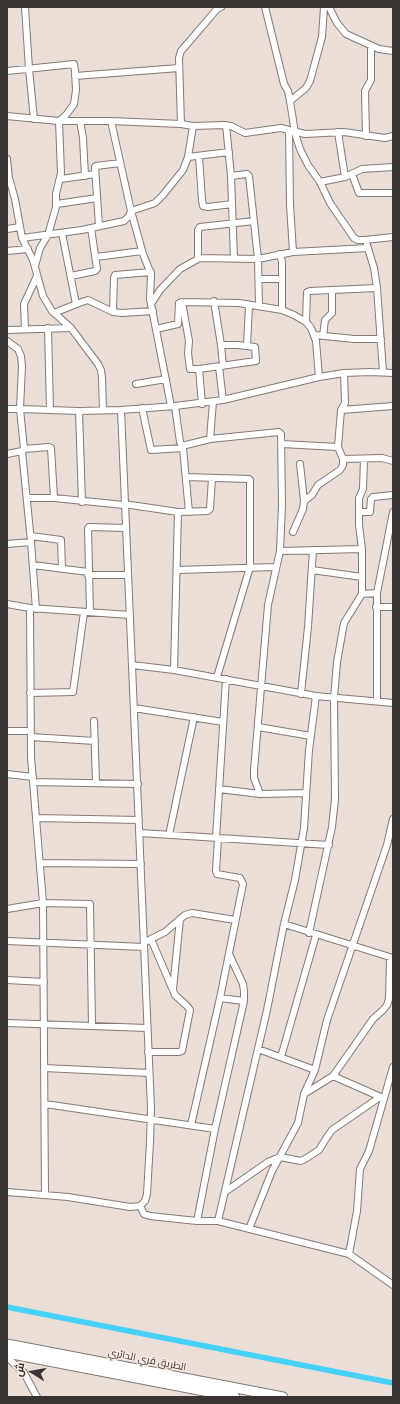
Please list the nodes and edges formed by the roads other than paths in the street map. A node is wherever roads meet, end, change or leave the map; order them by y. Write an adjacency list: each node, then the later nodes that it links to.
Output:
1 (25, 7): 9 (street)
2 (221, 7): 8 (street)
3 (266, 7): 12 (street)
4 (324, 7): 12 (street)
5 (329, 7): 6 (street)
6 (371, 46): 7 (street); 23 (street)
7 (393, 51)
8 (179, 68): 11 (street); 18 (street)
9 (29, 69): 10 (street); 11 (street); 14 (street)
10 (7, 71)
11 (75, 76): 15 (street)
12 (290, 101): 21 (street)
13 (7, 116): 14 (street)
14 (34, 119): 15 (street)
15 (59, 121): 16 (street); 36 (street)
16 (80, 121): 17 (street); 33 (street)
17 (111, 121): 18 (street); 29 (street)
18 (181, 124): 20 (street)
19 (226, 125): 20 (street); 21 (street); 25 (street)
20 (193, 126): 27 (street)
21 (292, 132): 22 (street); 37 (street); 59 (street)
22 (338, 132): 23 (street); 35 (street)
23 (366, 136): 24 (street)
24 (393, 136)
25 (229, 152): 26 (street); 34 (street)
26 (199, 156): 27 (street); 42 (street)
27 (188, 157): 43 (street)
28 (7, 159): 38 (street)
29 (120, 163): 31 (street); 43 (street)
30 (393, 167): 32 (street)
31 (95, 174): 33 (street); 40 (street)
32 (352, 174): 35 (street); 39 (street)
33 (85, 176): 36 (street)
34 (231, 176): 42 (street); 44 (street)
35 (345, 177): 37 (street)
36 (61, 179): 41 (street)
37 (320, 182): 54 (street)
38 (10, 192): 47 (street)
39 (393, 193)
40 (97, 198): 41 (street); 46 (street)
41 (56, 204): 51 (street)
42 (232, 204): 45 (street)
43 (131, 211): 46 (street); 58 (street)
44 (254, 221): 45 (street); 64 (street)
45 (233, 223): 62 (street); 63 (street)
46 (99, 226): 48 (street)
47 (20, 227): 49 (street); 53 (street)
48 (91, 228): 50 (street); 61 (street)
49 (7, 229)
50 (62, 233): 51 (street); 68 (street)
51 (48, 235): 53 (street); 65 (street)
52 (393, 237): 54 (street)
53 (22, 238): 56 (street)
54 (365, 240): 55 (street)
55 (368, 248): 59 (street); 71 (street)
56 (28, 249): 57 (street); 65 (street)
57 (7, 250)
58 (142, 251): 61 (street); 66 (street)
59 (293, 252): 60 (street)
60 (280, 254): 64 (street); 70 (street)
61 (96, 257): 68 (street)
62 (198, 258): 63 (street); 78 (street)
63 (234, 258): 64 (street)
64 (258, 258): 69 (street)
65 (35, 266): 67 (street)
66 (151, 272): 78 (street); 80 (street)
67 (37, 276): 81 (street); 85 (street)
68 (71, 276): 75 (street)
69 (258, 279): 70 (street); 77 (street)
70 (282, 279): 79 (street)
71 (377, 288): 72 (street); 90 (street)
72 (332, 290): 82 (street); 89 (street)
73 (214, 301): 74 (street); 76 (street); 92 (street)
74 (182, 302): 86 (street); 95 (street)
75 (76, 304): 80 (street); 81 (street)
76 (249, 305): 77 (street); 93 (street)
77 (259, 306): 79 (street)
78 (152, 308): 80 (street); 86 (street)
79 (282, 310): 82 (street)
80 (114, 312)
81 (54, 313): 84 (street)
82 (306, 322): 88 (street)
83 (48, 328): 84 (street); 85 (street); 110 (street)
84 (71, 328): 111 (street)
85 (25, 329): 87 (street)
86 (156, 329): 100 (street)
87 (7, 330)
88 (315, 335): 89 (street); 99 (street)
89 (324, 336): 90 (street)
90 (381, 339): 96 (street)
91 (7, 341): 109 (street)
92 (221, 345): 93 (street); 94 (street)
93 (247, 346): 94 (street)
94 (221, 367): 95 (street); 102 (street)
95 (199, 369): 104 (street)
96 (383, 372): 97 (street); 98 (street)
97 (344, 373): 99 (street); 113 (street)
98 (393, 373)
99 (319, 377): 102 (street)
100 (166, 379): 101 (street); 105 (street)
101 (136, 384)
102 (223, 400): 103 (street)
103 (212, 402): 104 (street); 115 (street)
104 (202, 404): 105 (street)
105 (173, 406): 107 (street); 117 (street)
106 (393, 406): 113 (street)
107 (142, 408): 112 (street); 117 (street)
108 (7, 409): 109 (street)
109 (20, 409): 110 (street); 119 (street)
110 (50, 410): 114 (street)
111 (103, 410): 112 (street); 114 (street)
112 (121, 410): 132 (street)
113 (341, 410): 118 (street)
114 (79, 411): 131 (street)
115 (210, 439): 116 (street); 117 (street)
116 (282, 444): 118 (street); 143 (street)
117 (183, 447): 125 (street)
118 (338, 447): 122 (street)
119 (23, 450): 120 (street); 128 (street); 129 (street)
120 (7, 454)
121 (364, 458): 122 (street); 123 (street); 135 (street)
122 (343, 459): 130 (street)
123 (393, 461)
124 (300, 464): 130 (street)
125 (186, 476): 126 (street); 134 (street)
126 (212, 478): 134 (street); 145 (street)
127 (393, 495): 135 (street)
128 (27, 498): 129 (street); 139 (street)
129 (54, 498): 131 (street)
130 (304, 501): 138 (street)
131 (82, 502): 132 (street)
132 (124, 504): 133 (street); 137 (street)
133 (178, 512): 134 (street); 148 (street)
134 (189, 512)
135 (359, 512): 141 (street)
136 (393, 512): 153 (street)
137 (126, 528): 150 (street); 151 (street)
138 (293, 532)
139 (31, 539): 140 (street); 144 (street); 147 (street)
140 (7, 544)
141 (362, 549): 142 (street); 152 (street)
142 (313, 550): 143 (street); 149 (street)
143 (280, 551): 146 (street)
144 (33, 565): 147 (street); 158 (street)
145 (250, 567): 146 (street); 148 (street); 163 (street)
146 (275, 567): 165 (street)
147 (62, 569): 150 (street)
148 (178, 570): 162 (street)
149 (312, 570): 152 (street); 167 (street)
150 (88, 574): 151 (street); 159 (street)
151 (128, 575): 160 (street)
152 (362, 577): 154 (street)
153 (377, 593): 154 (street); 156 (street)
154 (362, 594): 169 (street)
155 (7, 604): 158 (street)
156 (376, 607): 157 (street); 170 (street)
157 (393, 607)
158 (33, 608): 159 (street); 166 (street)
159 (87, 612): 160 (street); 166 (street)
160 (130, 615): 161 (street)
161 (132, 665): 162 (street); 172 (street)
162 (174, 670): 163 (street)
163 (217, 677): 164 (street)
164 (226, 680): 165 (street); 175 (street)
165 (262, 687): 167 (street); 176 (street)
166 (30, 693): 178 (street)
167 (301, 694): 168 (street)
168 (316, 696): 169 (street); 179 (street)
169 (334, 698): 170 (street); 195 (street)
170 (376, 701): 171 (street)
171 (393, 703)
172 (134, 708): 173 (street); 184 (street)
173 (194, 717): 175 (street); 192 (street)
174 (94, 721): 180 (street)
175 (223, 722): 185 (street)
176 (258, 727): 179 (street); 187 (street)
177 (7, 731): 178 (street)
178 (30, 734): 180 (street); 182 (street)
179 (311, 736): 186 (street)
180 (95, 741): 183 (street)
181 (7, 774): 182 (street)
182 (33, 780): 183 (street); 188 (street)
183 (96, 783): 184 (street)
184 (138, 784): 190 (street)
185 (219, 789): 187 (street); 193 (street)
186 (306, 793): 187 (street); 194 (street)
187 (260, 794)
188 (36, 818): 190 (street); 196 (street)
189 (393, 819): 210 (street)
190 (139, 820): 191 (street)
191 (140, 833): 192 (street); 197 (street)
192 (169, 835): 193 (street)
193 (217, 838): 194 (street); 201 (street)
194 (301, 843): 195 (street); 202 (street)
195 (329, 845): 203 (street)
196 (40, 863): 197 (street); 198 (street)
197 (141, 864): 209 (street)
198 (43, 904): 199 (street); 207 (street); 208 (street)
199 (7, 909)
200 (180, 919): 201 (street); 205 (street); 215 (street)
201 (235, 920): 211 (street)
202 (284, 924): 203 (street); 222 (street)
203 (309, 932): 204 (street)
204 (316, 935): 210 (street); 224 (street)
205 (151, 940): 209 (street); 215 (street)
206 (7, 941): 207 (street)
207 (44, 943): 208 (street); 214 (street)
208 (91, 944): 209 (street); 220 (street)
209 (144, 945): 221 (street)
210 (352, 946): 212 (street); 227 (street)
211 (229, 954): 216 (street); 217 (street)
212 (392, 958): 229 (street)
213 (7, 980): 214 (street)
214 (44, 982): 219 (street)
215 (172, 990): 223 (street)
216 (220, 998): 217 (street); 234 (street)
217 (244, 1001): 235 (street)
218 (7, 1023): 219 (street)
219 (44, 1024): 220 (street); 226 (street)
220 (92, 1026): 221 (street)
221 (147, 1028): 223 (street)
222 (258, 1049): 224 (street); 238 (street)
223 (148, 1052): 228 (street)
224 (281, 1058): 227 (street)
225 (393, 1067): 231 (street)
226 (44, 1068): 228 (street); 232 (street)
227 (315, 1070): 230 (street)
228 (149, 1073): 233 (street)
229 (334, 1076): 230 (street); 231 (street)
230 (304, 1094): 236 (street)
231 (382, 1098): 236 (street); 244 (street)
232 (44, 1104): 233 (street); 239 (street)
233 (151, 1120): 234 (street); 240 (street)
234 (191, 1125): 235 (street)
235 (215, 1128): 241 (street)
236 (280, 1157): 238 (street); 243 (street)
237 (7, 1192): 239 (street)
238 (225, 1192): 242 (street)
239 (45, 1195): 240 (street)
240 (140, 1206): 241 (street)
241 (197, 1221): 242 (street)
242 (218, 1221): 243 (street)
243 (249, 1229): 244 (street)
244 (349, 1254): 245 (street)
245 (393, 1285)
246 (7, 1344): 251 (highway, الطريق قري الدائري)
247 (7, 1353): 250 (highway)
248 (7, 1357): 249 (street)
249 (37, 1397)
250 (235, 1397)
251 (283, 1397)

